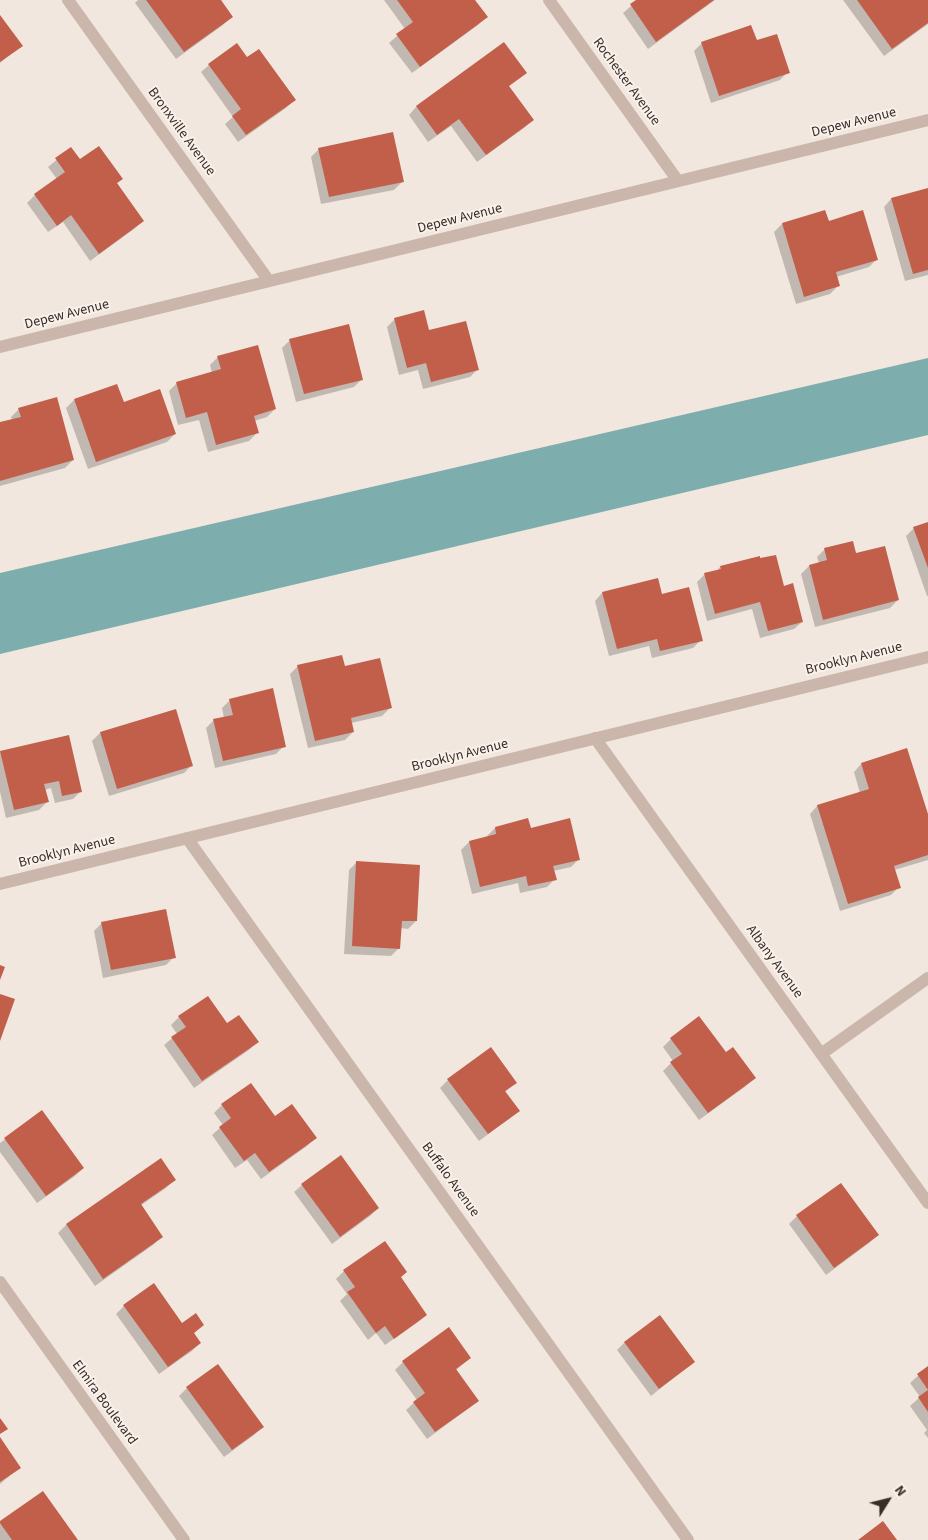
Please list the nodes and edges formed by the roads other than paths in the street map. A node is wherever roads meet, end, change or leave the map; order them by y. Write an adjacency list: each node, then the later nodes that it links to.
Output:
1 (68, 0): 5 (street, Bronxville Avenue)
2 (549, 0): 4 (street, Rochester Avenue)
3 (928, 120): 4 (street, Depew Avenue)
4 (678, 181): 5 (street, Depew Avenue)
5 (269, 281): 6 (street, Depew Avenue)
6 (0, 347)
7 (928, 657): 8 (street, Brooklyn Avenue)
8 (595, 738): 9 (street, Brooklyn Avenue); 12 (street, Albany Avenue)
9 (187, 838): 10 (street, Brooklyn Avenue); 16 (street, Buffalo Avenue)
10 (0, 884)
11 (928, 978): 12 (street)
12 (821, 1054): 13 (street, Albany Avenue)
13 (928, 1203)
14 (0, 1282): 15 (street, Elmira Boulevard)
15 (184, 1540)
16 (688, 1540)

